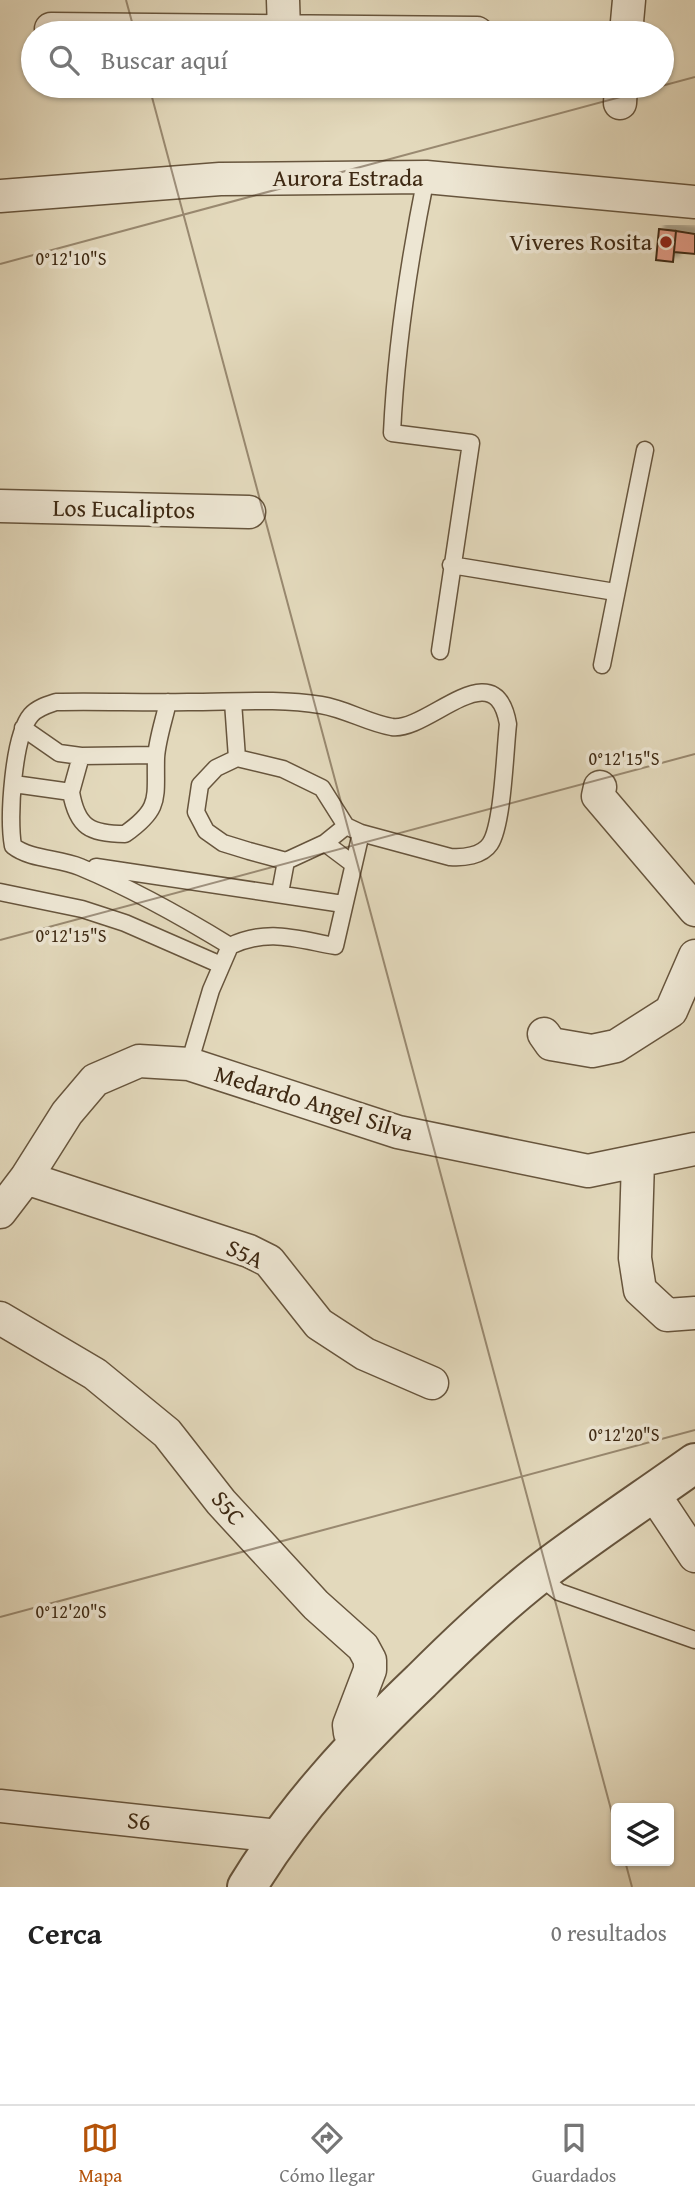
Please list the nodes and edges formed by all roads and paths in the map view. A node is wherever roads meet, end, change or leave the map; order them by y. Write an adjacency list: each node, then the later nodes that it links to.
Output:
1 (283, 0): 3 (street)
2 (629, 0): 4 (street)
3 (284, 21)
4 (627, 21)
5 (426, 177): 6 (street, Aurora Estrada); 7 (street, Aurora Estrada); 11 (lane)
6 (0, 195)
7 (695, 202)
8 (645, 450): 12 (lane)
9 (0, 506): 10 (street, Los Eucaliptos)
10 (249, 512)
11 (451, 565): 12 (lane); 13 (lane)
12 (615, 592): 14 (lane)
13 (440, 651)
14 (602, 665)
15 (168, 702): 16 (lane); 17 (lane); 18 (lane)
16 (233, 702): 20 (lane); 24 (lane)
17 (23, 728): 19 (lane); 21 (lane)
18 (156, 755): 19 (lane); 23 (lane)
19 (81, 756): 23 (lane)
20 (237, 758): 24 (lane); 26 (lane)
21 (14, 784): 23 (lane); 27 (lane)
22 (600, 787): 32 (street)
23 (71, 792)
24 (353, 830): 25 (lane); 28 (lane)
25 (325, 843): 26 (lane); 28 (lane)
26 (286, 861): 30 (lane)
27 (72, 863): 30 (lane); 33 (lane)
28 (353, 864): 31 (lane)
29 (0, 892): 35 (lane)
30 (280, 893): 31 (lane)
31 (342, 904): 33 (lane)
32 (695, 910)
33 (230, 946): 35 (lane)
34 (695, 956): 36 (street)
35 (221, 965): 37 (lane)
36 (544, 1034)
37 (189, 1064): 39 (street, Medardo Angel Silva); 40 (street, Medardo Angel Silva)
38 (695, 1149): 39 (street, Medardo Angel Silva)
39 (638, 1161): 42 (street)
40 (26, 1178): 41 (street, Medardo Angel Silva); 44 (street, S5A)
41 (0, 1212)
42 (695, 1313)
43 (0, 1318): 50 (street, S5C)
44 (432, 1383)
45 (695, 1464): 46 (street)
46 (653, 1493): 47 (street); 48 (street)
47 (695, 1556)
48 (538, 1575): 49 (lane); 50 (street)
49 (695, 1640)
50 (357, 1745): 52 (street)
51 (0, 1806): 52 (street, S6)
52 (278, 1836): 53 (street)
53 (247, 1887)

